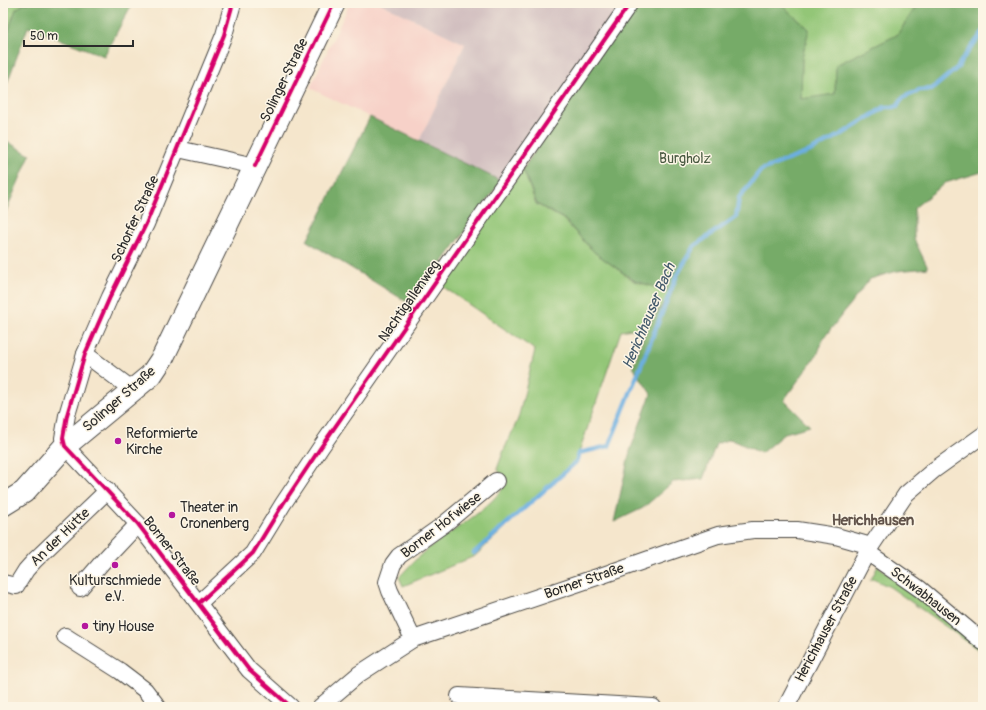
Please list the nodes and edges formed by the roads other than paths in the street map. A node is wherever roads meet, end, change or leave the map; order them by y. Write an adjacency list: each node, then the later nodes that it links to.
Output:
1 (234, 3): 4 (street, Schorfer Straße)
2 (334, 3): 5 (main road, Solinger Straße)
3 (630, 3): 17 (street, Nachtigallenweg)
4 (178, 149): 5 (street); 6 (street, Schorfer Straße)
5 (255, 166): 7 (main road, Solinger Straße)
6 (85, 354): 7 (street); 9 (street, Schorfer Straße)
7 (133, 390): 9 (main road, Solinger Straße)
8 (983, 435): 14 (street)
9 (65, 446): 11 (street, Borner Straße); 12 (main road, Solinger Straße)
10 (496, 481): 19 (street, Borner Hofwiese)
11 (108, 490): 13 (street, Borner Straße); 15 (street, An der Hütte)
12 (3, 505)
13 (138, 524): 16 (street); 17 (street, Borner Straße)
14 (869, 549): 19 (street, Borner Straße); 20 (street, Schwabhausen); 26 (street, Herichhauser Straße)
15 (9, 584)
16 (80, 588)
17 (199, 604): 23 (street, Borner Straße)
18 (65, 636): 22 (street)
19 (413, 640): 24 (street, Borner Straße)
20 (983, 642)
21 (459, 696): 25 (street)
22 (158, 707)
23 (291, 707)
24 (320, 707)
25 (653, 707)
26 (786, 707)

